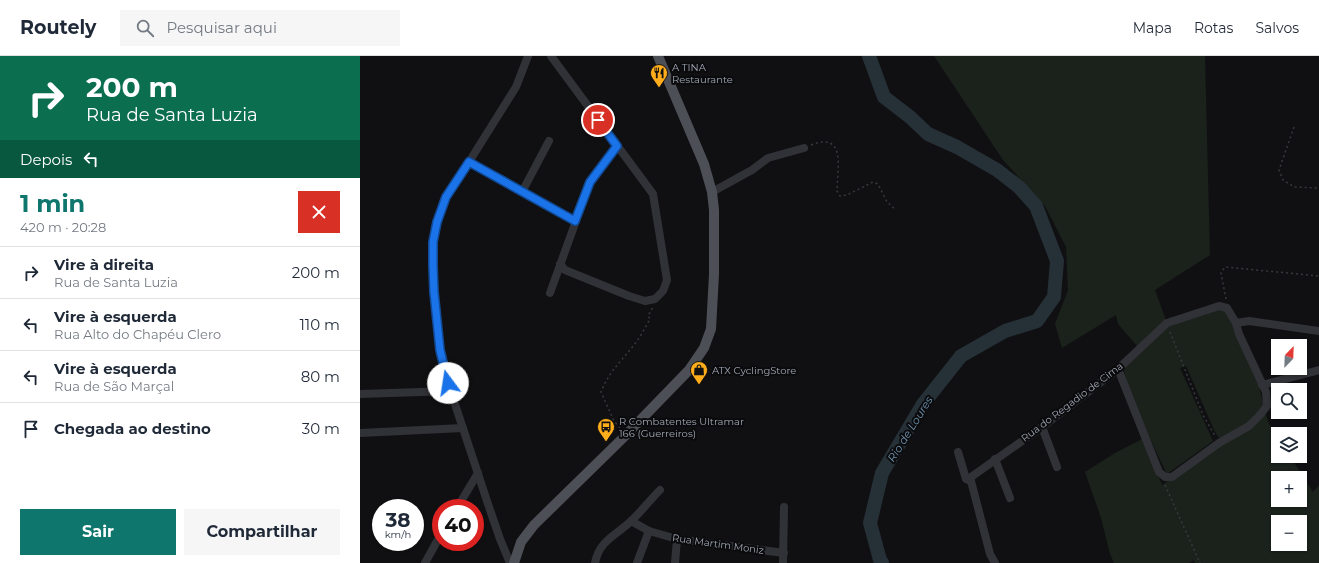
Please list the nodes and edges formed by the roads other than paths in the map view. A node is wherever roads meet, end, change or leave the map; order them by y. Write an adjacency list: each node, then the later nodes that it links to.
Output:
1 (528, 56): 7 (street)
2 (551, 56): 5 (street)
3 (658, 56): 9 (main road)
4 (549, 142): 8 (street)
5 (617, 146): 10 (street); 11 (street)
6 (804, 148): 9 (street)
7 (469, 162): 8 (street); 18 (street)
8 (522, 192): 10 (street)
9 (712, 192): 39 (main road)
10 (575, 221): 11 (street)
11 (560, 264): 12 (street)
12 (550, 292)
13 (1236, 323): 14 (street); 15 (street, Rua do Regadio de Cima); 17 (street)
14 (1319, 331)
15 (1118, 370): 17 (street); 20 (street, Rua do Regadio de Cima)
16 (1319, 370): 17 (street)
17 (1262, 385)
18 (452, 391): 19 (street); 21 (street)
19 (360, 394)
20 (1042, 427): 24 (street, Rua do Regadio de Cima); 25 (street)
21 (463, 428): 22 (street); 26 (street)
22 (360, 433)
23 (958, 452): 27 (street)
24 (995, 459): 27 (street, Rua do Regadio de Cima); 29 (street)
25 (1057, 467)
26 (478, 473): 30 (street); 38 (street)
27 (971, 481): 44 (street)
28 (660, 490): 32 (street)
29 (1010, 498)
30 (462, 499)
31 (784, 507): 36 (street)
32 (631, 521): 33 (street, Rua Martim Moniz); 40 (street)
33 (649, 531): 34 (street, Rua Martim Moniz); 41 (street)
34 (677, 539): 36 (street, Rua Martim Moniz); 42 (street)
35 (432, 550): 37 (street)
36 (784, 553): 43 (street)
37 (425, 563)
38 (510, 563)
39 (514, 563)
40 (595, 563)
41 (637, 563)
42 (675, 563)
43 (783, 563)
44 (995, 563)

